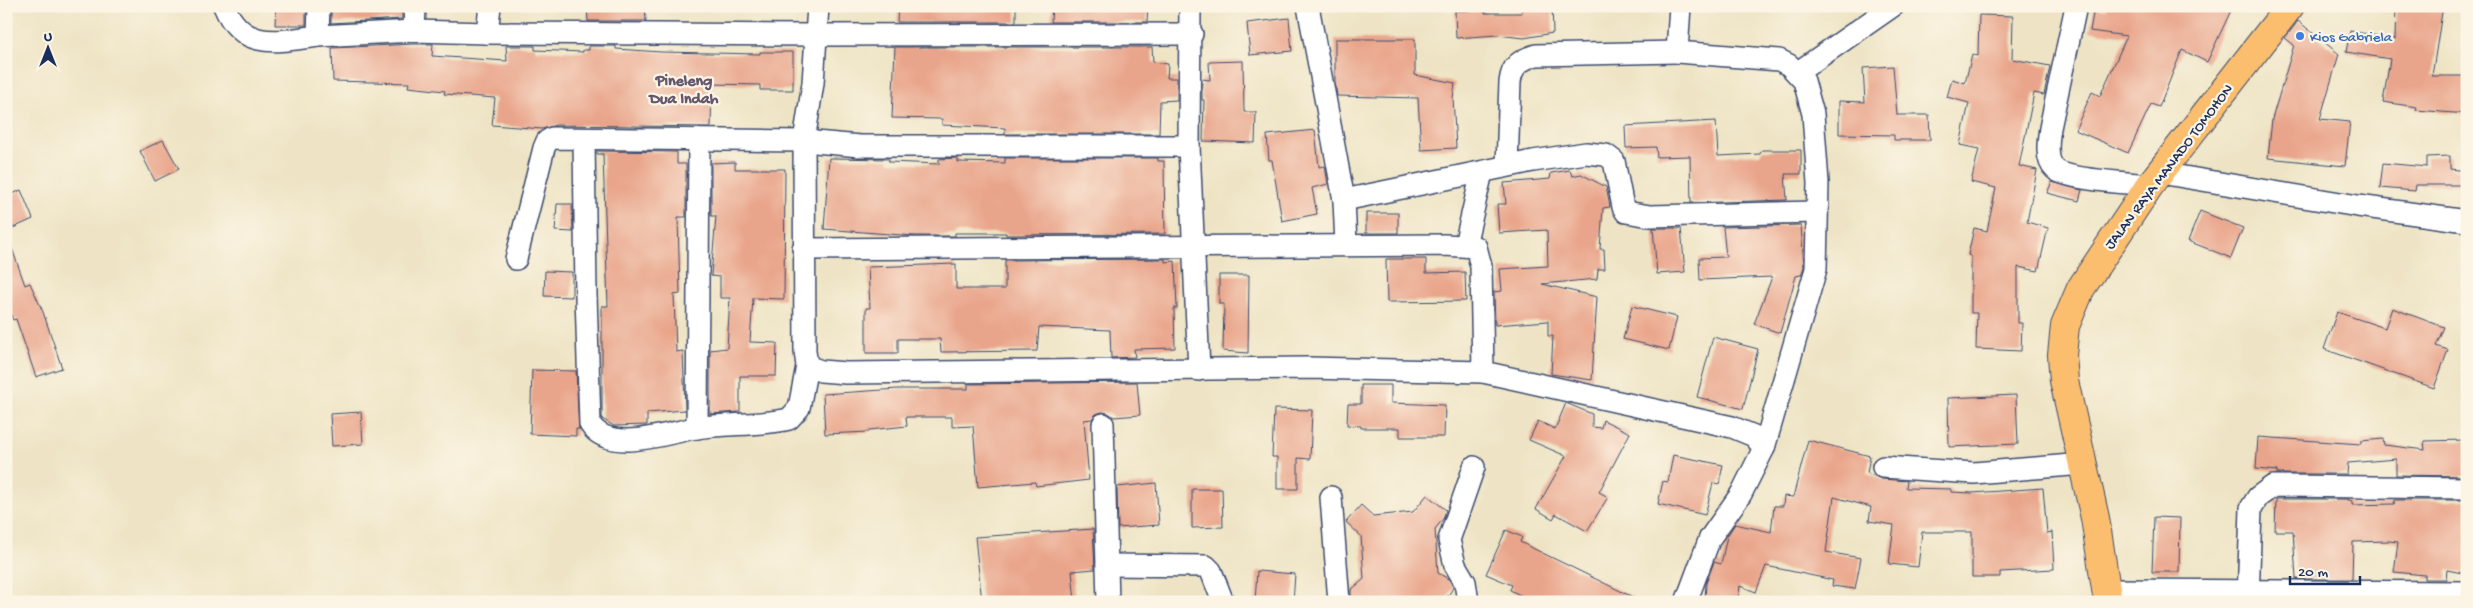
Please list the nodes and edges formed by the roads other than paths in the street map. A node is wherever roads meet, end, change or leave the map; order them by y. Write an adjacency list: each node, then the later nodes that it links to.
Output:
1 (224, 6): 16 (street)
2 (319, 6): 16 (street)
3 (415, 6): 12 (street)
4 (490, 6): 13 (street)
5 (818, 6): 15 (street)
6 (1190, 6): 14 (street)
7 (1308, 6): 26 (street)
8 (1680, 6): 17 (street)
9 (1893, 6): 18 (street)
10 (2076, 6): 25 (street)
11 (2290, 6): 25 (highway, JALAN RAYA MANADO TOMOHON)
12 (414, 31): 13 (street); 16 (street)
13 (486, 33): 15 (street)
14 (1192, 34): 15 (street); 22 (street)
15 (816, 35): 21 (street)
16 (318, 36)
17 (1677, 52): 18 (street); 23 (street)
18 (1798, 72): 27 (street)
19 (584, 139): 20 (street); 33 (street); 38 (street)
20 (699, 140): 21 (street); 38 (street)
21 (804, 142): 22 (street); 32 (street)
22 (1189, 146): 29 (street)
23 (1507, 166): 24 (street); 27 (street)
24 (1482, 172): 26 (street); 31 (street)
25 (2155, 179): 28 (street); 40 (highway, JALAN RAYA MANADO TOMOHON)
26 (1344, 200): 30 (street)
27 (1816, 212): 39 (street)
28 (2467, 221)
29 (1194, 245): 30 (street); 32 (street); 35 (street)
30 (1346, 245): 31 (street)
31 (1465, 245): 36 (street)
32 (804, 250): 34 (street)
33 (516, 259)
34 (807, 366): 35 (street); 38 (street)
35 (1198, 370): 36 (street)
36 (1483, 372): 39 (street)
37 (1103, 424): 45 (street)
38 (697, 428)
39 (1764, 448): 55 (street)
40 (2083, 464): 42 (street); 47 (highway, JALAN RAYA MANADO TOMOHON)
41 (1474, 467): 54 (street)
42 (1884, 467)
43 (2467, 488): 48 (street)
44 (1331, 497): 53 (street)
45 (1107, 565): 51 (street); 52 (street)
46 (2467, 592): 50 (street)
47 (2108, 596): 48 (street)
48 (2248, 597): 49 (street)
49 (2330, 597): 50 (street)
50 (2414, 597)
51 (1108, 602)
52 (1223, 602)
53 (1339, 602)
54 (1468, 602)
55 (1686, 602)

